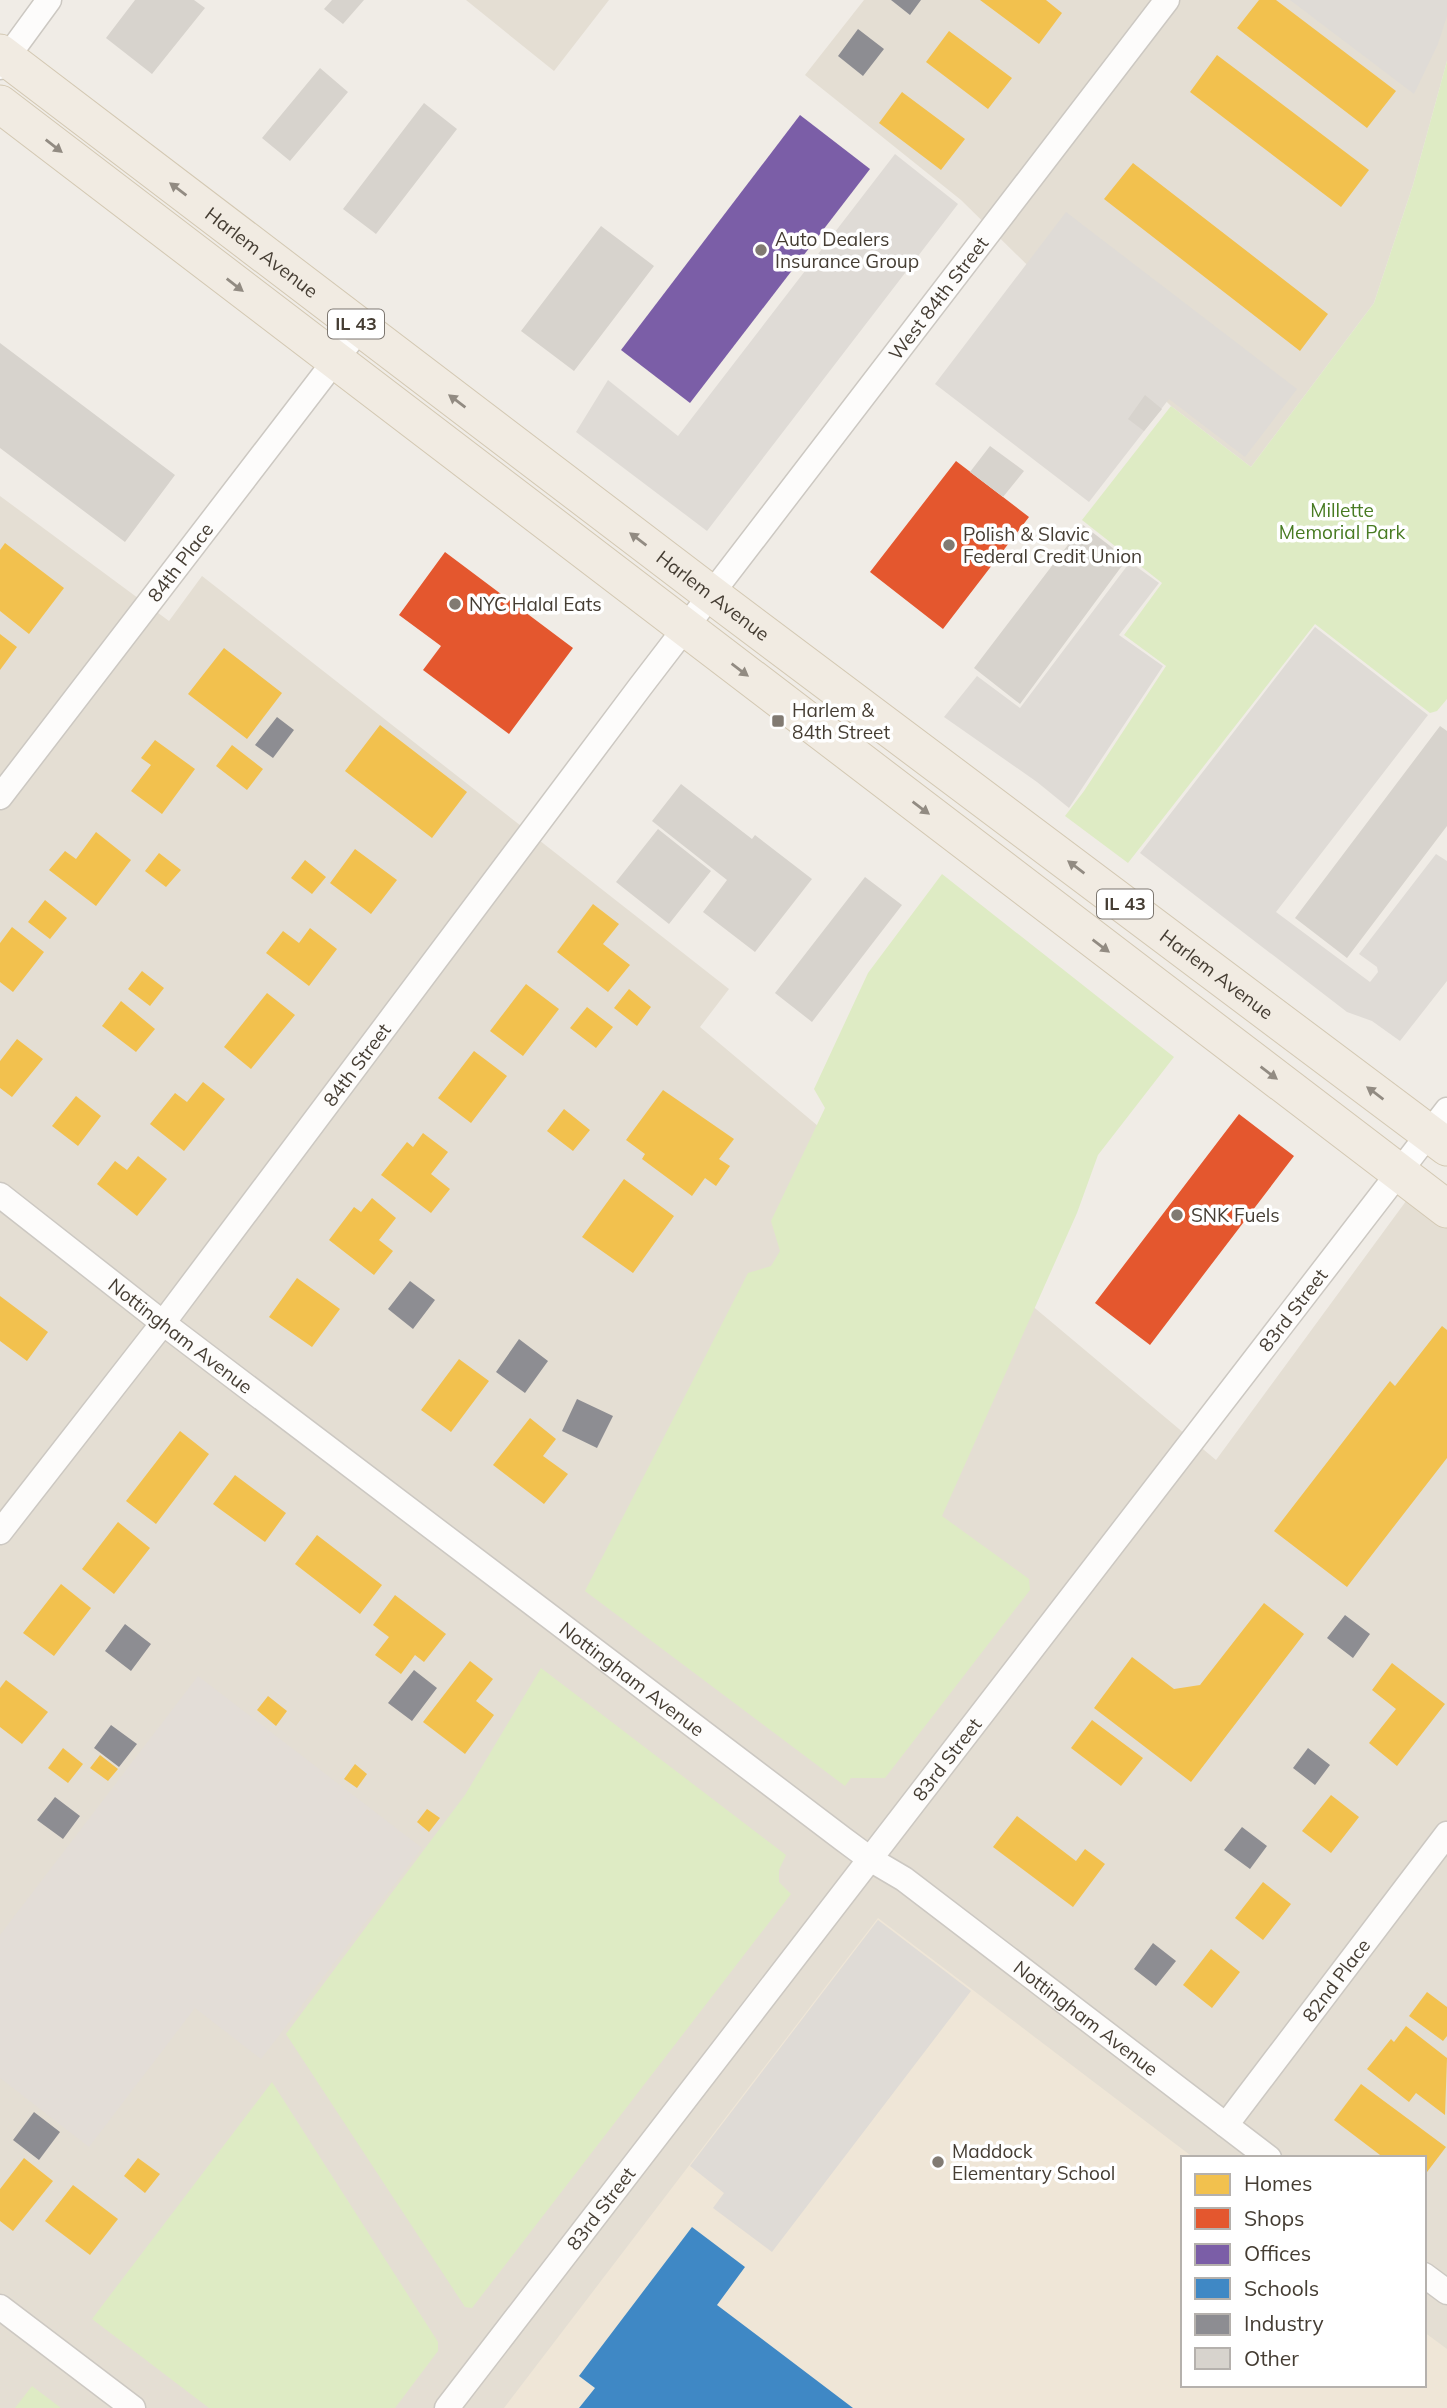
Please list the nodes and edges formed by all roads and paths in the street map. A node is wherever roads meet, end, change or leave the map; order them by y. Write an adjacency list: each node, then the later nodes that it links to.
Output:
1 (49, 0): 3 (street)
2 (1167, 0): 7 (street, West 84th Street)
3 (2, 60): 5 (main road, Harlem Avenue / IL 43, one-way to 3)
4 (0, 104): 6 (main road, IL 43, one-way to 6)
5 (360, 328): 6 (street, 84th Place); 7 (main road, Harlem Avenue / IL 43, one-way to 5)
6 (334, 361): 8 (main road, IL 43); 9 (street, 84th Place)
7 (712, 595): 8 (street, 84th Street); 10 (main road, Harlem Avenue / IL 43, one-way to 7)
8 (685, 629): 11 (main road, IL 43, one-way to 11); 14 (street, 84th Street)
9 (0, 797)
10 (1441, 1130): 11 (street, 83rd Street)
11 (1399, 1172): 13 (main road, IL 43); 17 (street, 83rd Street)
12 (0, 1195): 14 (street, Nottingham Avenue)
13 (1447, 1209)
14 (163, 1322): 15 (street, 84th Street); 17 (street, Nottingham Avenue)
15 (0, 1532)
16 (1447, 1835): 18 (street, 82nd Place)
17 (870, 1859): 18 (street, Nottingham Avenue); 24 (street, 83rd Street)
18 (1226, 2124): 19 (street, Nottingham Avenue)
19 (1266, 2156)
20 (1426, 2276): 21 (street)
21 (1447, 2292)
22 (0, 2307): 23 (street)
23 (133, 2408)
24 (447, 2408)

